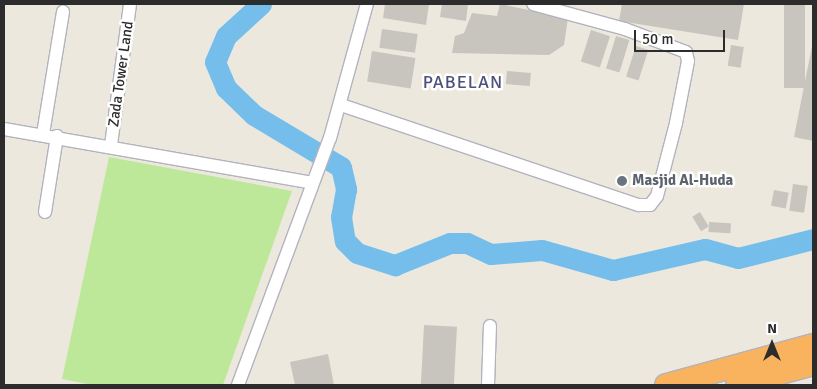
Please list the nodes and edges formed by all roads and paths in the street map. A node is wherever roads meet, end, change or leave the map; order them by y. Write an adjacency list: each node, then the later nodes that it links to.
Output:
1 (130, 4): 9 (street, Zada Tower Land)
2 (367, 4): 5 (street)
3 (534, 4): 5 (street)
4 (63, 12): 7 (street)
5 (340, 105): 10 (street)
6 (4, 129): 7 (street)
7 (43, 134): 8 (street)
8 (57, 136): 9 (street); 11 (street)
9 (111, 145): 10 (street)
10 (312, 183): 15 (street)
11 (44, 212)
12 (490, 326): 16 (street)
13 (813, 345): 17 (highway)
14 (813, 364): 18 (highway)
15 (238, 385)
16 (488, 385)
17 (666, 385)
18 (736, 385)

